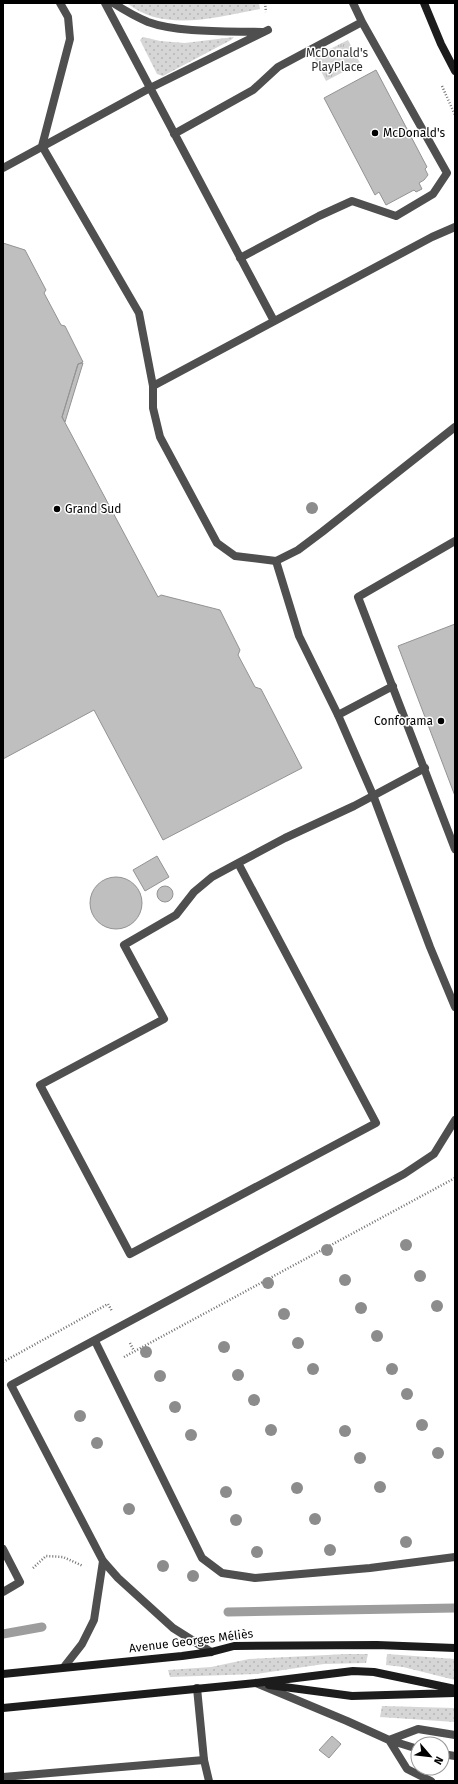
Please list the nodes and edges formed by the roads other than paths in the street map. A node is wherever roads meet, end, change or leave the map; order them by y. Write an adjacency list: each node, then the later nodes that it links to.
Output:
1 (60, 3): 10 (street)
2 (105, 3): 8 (street)
3 (113, 3): 8 (street)
4 (353, 3): 6 (street)
5 (424, 3): 7 (street)
6 (362, 22): 9 (street); 13 (street)
7 (455, 71)
8 (150, 88): 9 (street); 10 (street)
9 (174, 134): 13 (street)
10 (42, 146): 11 (street); 15 (street)
11 (3, 168)
12 (455, 227): 14 (street)
13 (240, 258): 14 (street)
14 (274, 321): 15 (street)
15 (153, 386): 18 (street)
16 (455, 427): 18 (street)
17 (455, 541): 19 (street)
18 (276, 561): 20 (street)
19 (393, 686): 20 (street); 21 (street)
20 (338, 714): 22 (street)
21 (425, 768): 22 (street); 23 (street)
22 (373, 795): 24 (street); 25 (street)
23 (455, 849)
24 (238, 863): 24 (street)
25 (455, 1007)
26 (455, 1120): 27 (street)
27 (95, 1341): 29 (street); 30 (street)
28 (3, 1549): 31 (street)
29 (455, 1557)
30 (103, 1561): 33 (street); 34 (street)
31 (3, 1592)
32 (455, 1648): 33 (street, Avenue Georges Méliès)
33 (211, 1652): 34 (street, Avenue Georges Méliès)
34 (64, 1667): 35 (street, Avenue Georges Méliès)
35 (3, 1674)
36 (256, 1684): 37 (street); 38 (street); 39 (street); 42 (street)
37 (197, 1688): 40 (street); 44 (street)
38 (455, 1689)
39 (455, 1693)
40 (3, 1708)
41 (455, 1735): 42 (street)
42 (388, 1740): 43 (street); 47 (street)
43 (410, 1747)
44 (204, 1760): 45 (street); 46 (street)
45 (3, 1777)
46 (209, 1781)
47 (432, 1781)

